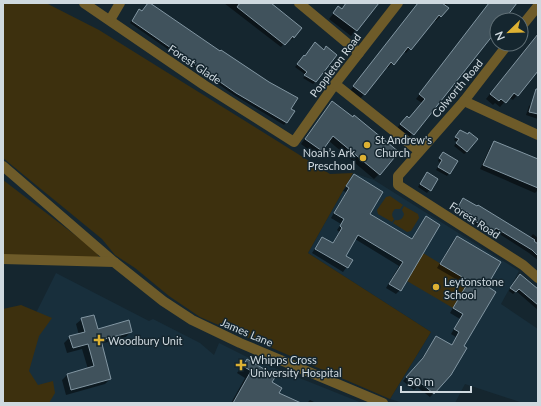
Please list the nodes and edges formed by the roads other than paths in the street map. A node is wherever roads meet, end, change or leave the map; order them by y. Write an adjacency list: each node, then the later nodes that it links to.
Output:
1 (84, 3): 7 (street, Forest Glade)
2 (120, 3): 7 (street)
3 (298, 3): 9 (street)
4 (398, 3): 9 (street, Poppleton Road)
5 (538, 6): 6 (street)
6 (529, 18)
7 (110, 20): 13 (street, Forest Glade)
8 (502, 52): 11 (street, Colworth Road)
9 (359, 53): 10 (street, Poppleton Road)
10 (335, 84): 13 (street, Poppleton Road); 14 (street)
11 (464, 100): 12 (street); 14 (street, Colworth Road)
12 (538, 135)
13 (294, 142)
14 (419, 151): 16 (street, Colworth Road)
15 (3, 166): 18 (street, James Lane)
16 (398, 184): 19 (street, Forest Road)
17 (3, 259): 18 (street)
18 (114, 262): 20 (street, James Lane)
19 (538, 278)
20 (383, 403)

